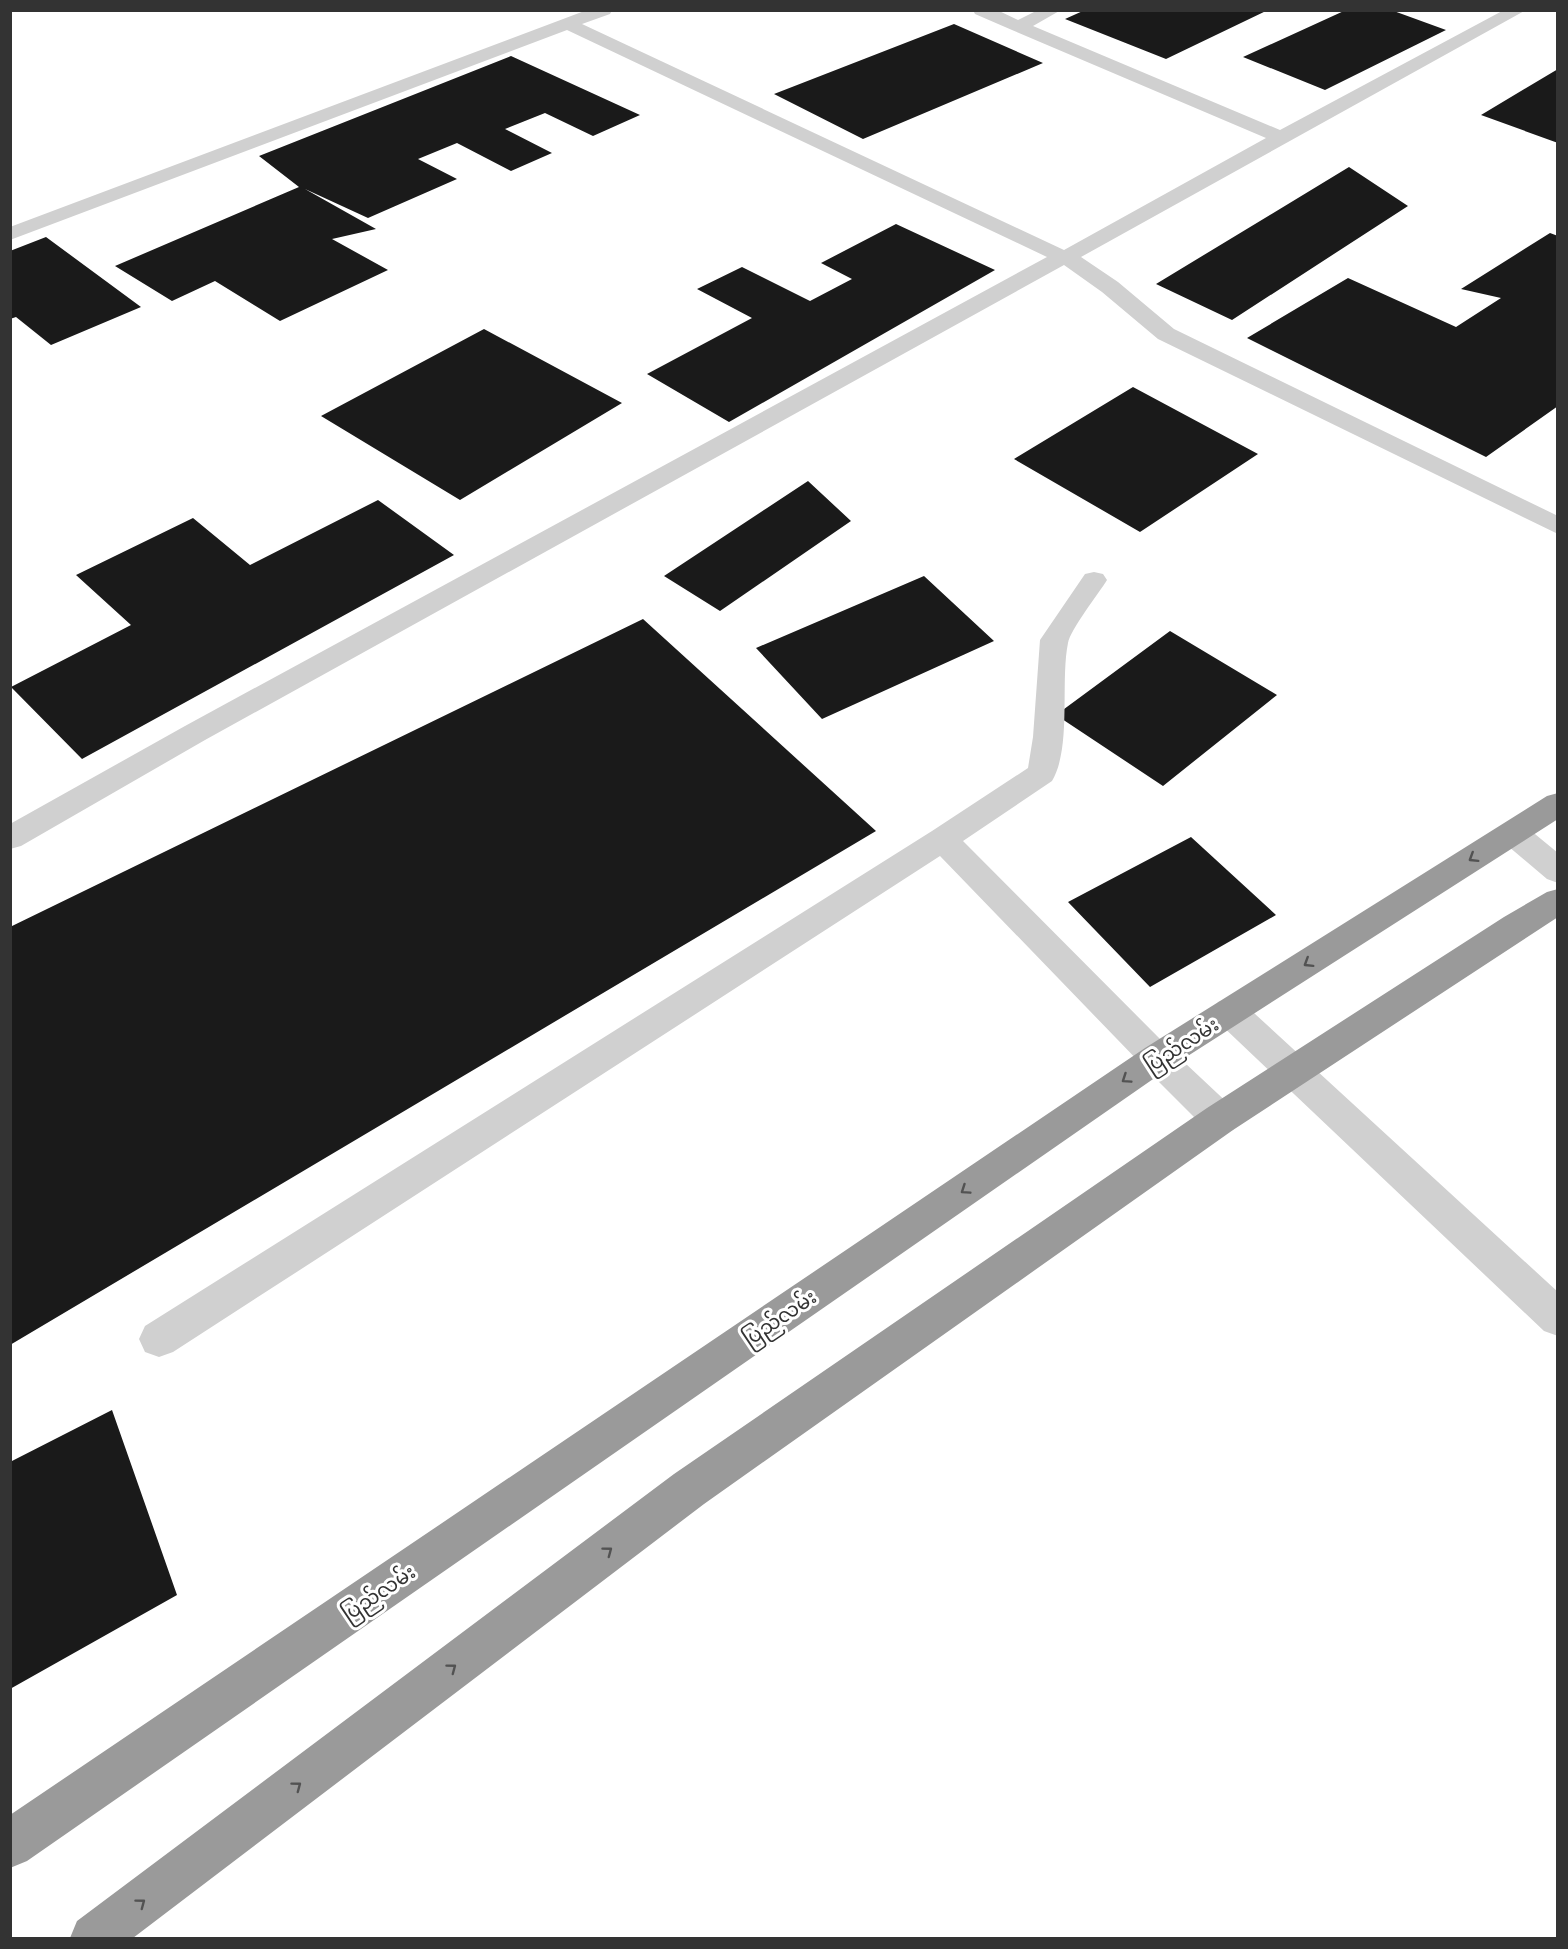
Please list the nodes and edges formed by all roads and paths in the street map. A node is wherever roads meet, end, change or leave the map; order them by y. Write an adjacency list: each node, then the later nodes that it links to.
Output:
1 (604, 10): 5 (street)
2 (981, 10): 6 (street)
3 (1053, 10): 6 (street)
4 (1518, 10): 7 (street)
5 (568, 24): 8 (street); 9 (street)
6 (1018, 26): 7 (street)
7 (1281, 136): 9 (street)
8 (10, 234)
9 (1064, 257): 10 (street); 14 (street)
10 (1557, 526)
11 (1094, 580): 15 (street)
12 (1557, 804): 13 (highway, ပြည်လမ်း)
13 (1513, 833): 16 (street); 18 (highway, ပြည်လမ်း, one-way to 18)
14 (10, 838)
15 (943, 839): 19 (street); 23 (street)
16 (1557, 871)
17 (1557, 901): 20 (highway)
18 (1230, 1012): 19 (highway, ပြည်လမ်း); 20 (street)
19 (1157, 1058): 21 (street); 24 (highway, ပြည်လမ်း, one-way to 24)
20 (1293, 1071): 21 (highway); 22 (street)
21 (1220, 1119): 25 (highway, one-way to 21)
22 (1557, 1318)
23 (159, 1339)
24 (10, 1844)
25 (94, 1938)

